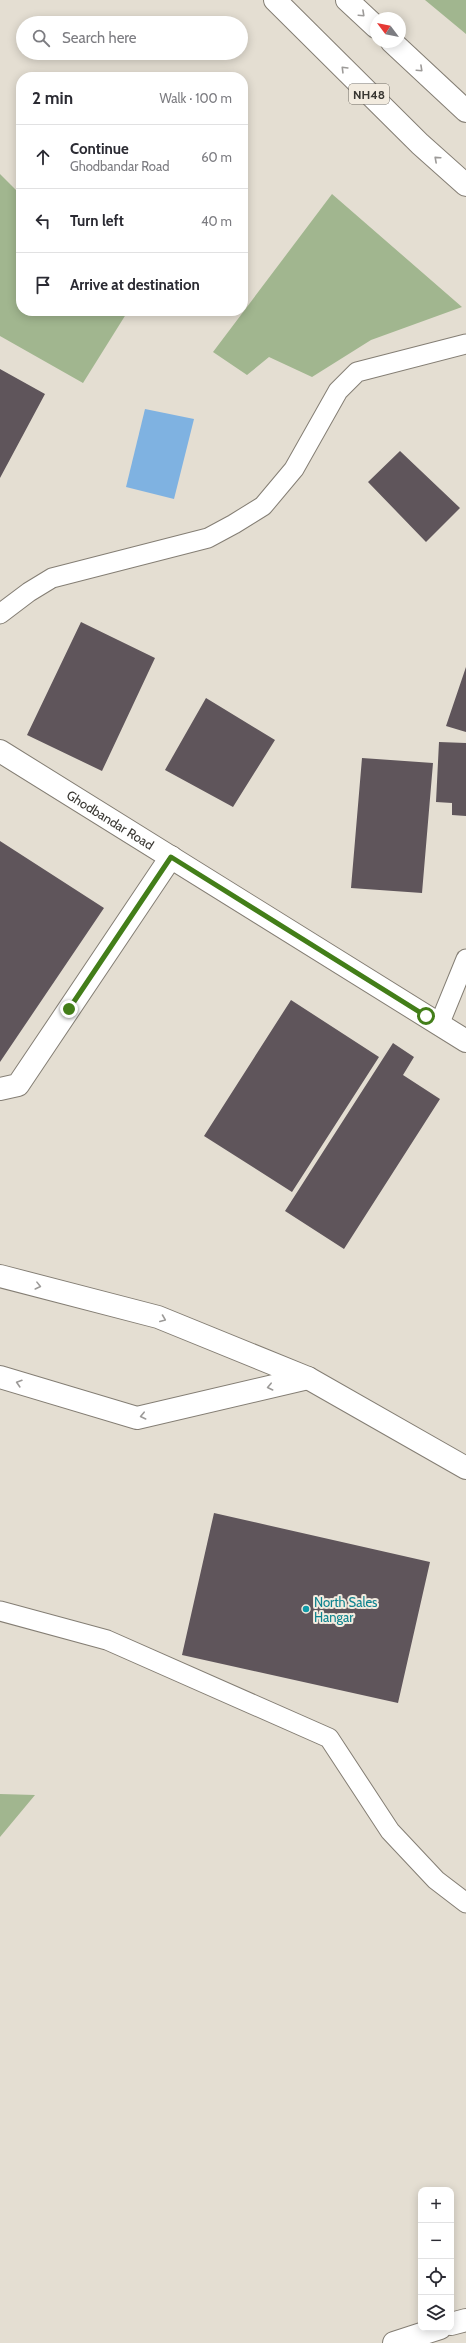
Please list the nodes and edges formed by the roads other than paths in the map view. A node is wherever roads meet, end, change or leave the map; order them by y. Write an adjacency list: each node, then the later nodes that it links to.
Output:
1 (275, 0): 6 (main road, NH48, one-way to 1)
2 (347, 0): 3 (main road, one-way to 3)
3 (370, 21)
4 (398, 48): 5 (main road, one-way to 5)
5 (466, 111)
6 (466, 185)
7 (466, 344): 8 (lane)
8 (0, 614)
9 (0, 751): 10 (main road, Ghodbandar Road)
10 (171, 857): 12 (main road, Ghodbandar Road); 14 (main road)
11 (466, 959): 12 (lane)
12 (439, 1025): 13 (main road, Ghodbandar Road)
13 (466, 1041)
14 (0, 1089)
15 (0, 1276): 17 (main road, one-way to 17)
16 (0, 1378): 17 (main road, one-way to 16)
17 (308, 1378): 18 (main road)
18 (466, 1468)
19 (0, 1611): 20 (lane)
20 (466, 1903)
21 (466, 2320): 22 (main road)
22 (454, 2323)
23 (431, 2331): 24 (main road)
24 (394, 2343)

